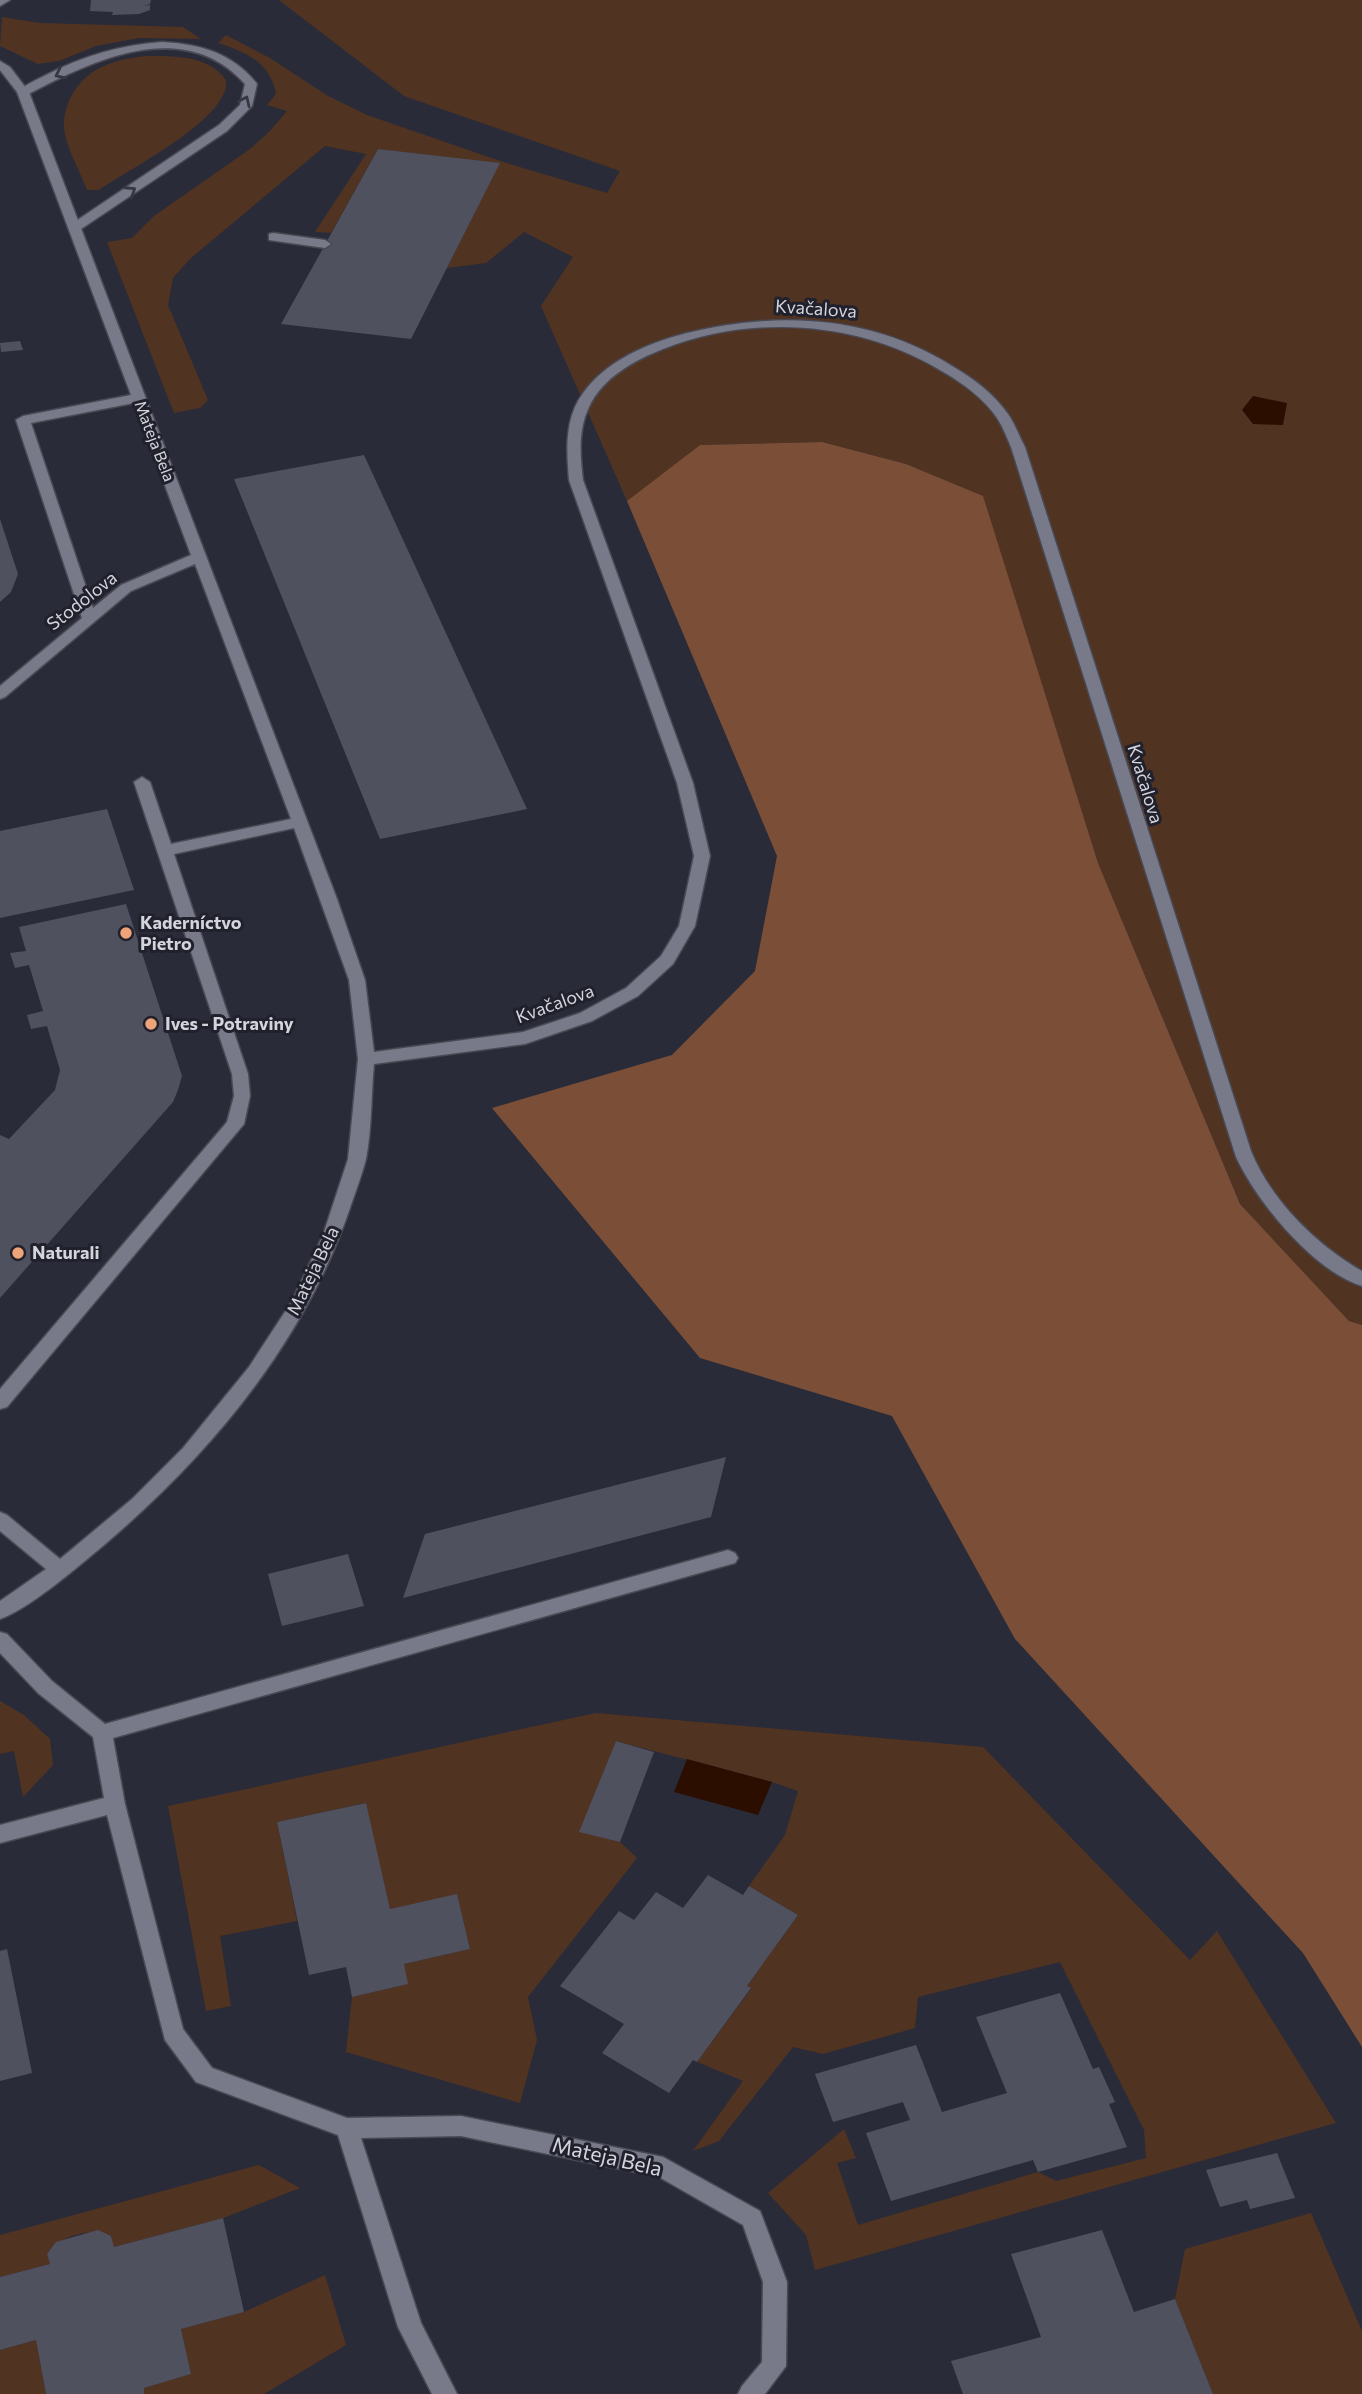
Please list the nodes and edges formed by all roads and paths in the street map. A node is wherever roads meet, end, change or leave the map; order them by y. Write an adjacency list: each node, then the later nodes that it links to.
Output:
1 (4, 0): 2 (street)
2 (0, 4)
3 (0, 65): 4 (street, Mateja Bela)
4 (23, 92): 5 (street, Mateja Bela); 5 (street, one-way to 4)
5 (74, 228): 8 (street, Mateja Bela)
6 (273, 237): 7 (street)
7 (326, 244)
8 (139, 398): 9 (street, Mateja Bela); 10 (street)
9 (199, 557): 10 (street, Stodolova); 13 (street, Mateja Bela)
10 (89, 617): 11 (street, Stodolova)
11 (0, 694)
12 (142, 782): 14 (street)
13 (300, 822): 14 (street); 15 (street, Mateja Bela)
14 (164, 851): 17 (street)
15 (366, 1059): 16 (street, Kvačalova); 20 (street, Mateja Bela)
16 (1362, 1279)
17 (0, 1402)
18 (0, 1520): 20 (street)
19 (728, 1558): 23 (street)
20 (60, 1570): 21 (street, Mateja Bela)
21 (0, 1611)
22 (0, 1640): 23 (street)
23 (102, 1733): 24 (street, Mateja Bela)
24 (115, 1804): 25 (street); 26 (street, Mateja Bela)
25 (0, 1834)
26 (347, 2128): 27 (street); 28 (street, Mateja Bela)
27 (445, 2394)
28 (750, 2394)

